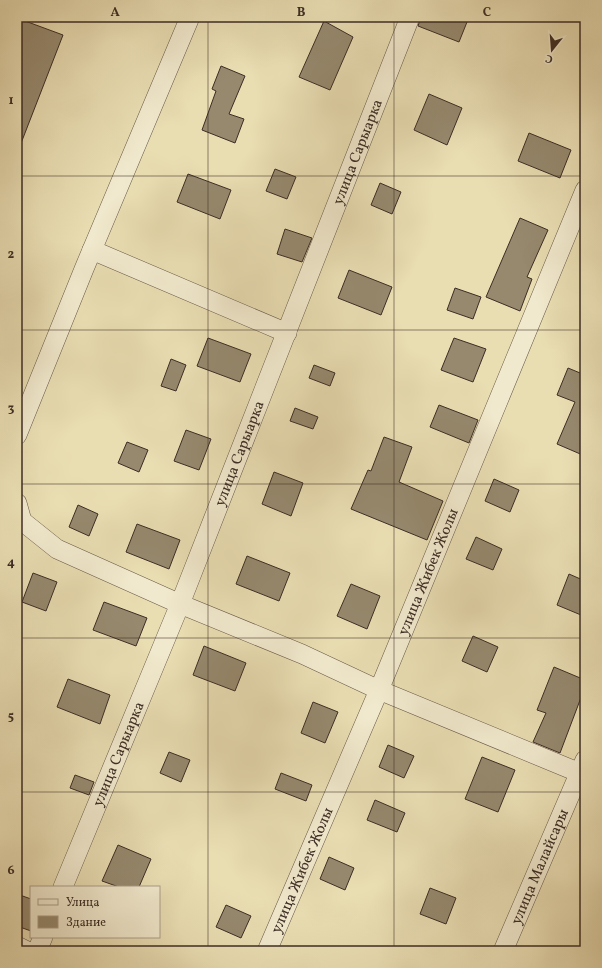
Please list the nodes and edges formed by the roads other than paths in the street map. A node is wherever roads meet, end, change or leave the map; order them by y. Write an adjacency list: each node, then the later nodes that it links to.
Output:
1 (190, 17): 4 (street)
2 (410, 17): 5 (street, улица Сарыарка)
3 (585, 190): 10 (street, улица Жибек Жолы)
4 (92, 250): 5 (street); 6 (street)
5 (287, 333): 9 (street, улица Сарыарка)
6 (17, 435)
7 (17, 503): 8 (street)
8 (20, 522): 9 (street)
9 (180, 604): 10 (street); 12 (street, улица Сарыарка)
10 (379, 690): 11 (street); 17 (street, улица Жибек Жолы)
11 (582, 766): 18 (street, улица Малайсары)
12 (63, 886)
13 (43, 938): 16 (street)
14 (17, 946): 15 (street)
15 (27, 951)
16 (37, 951)
17 (267, 951)
18 (503, 951)

